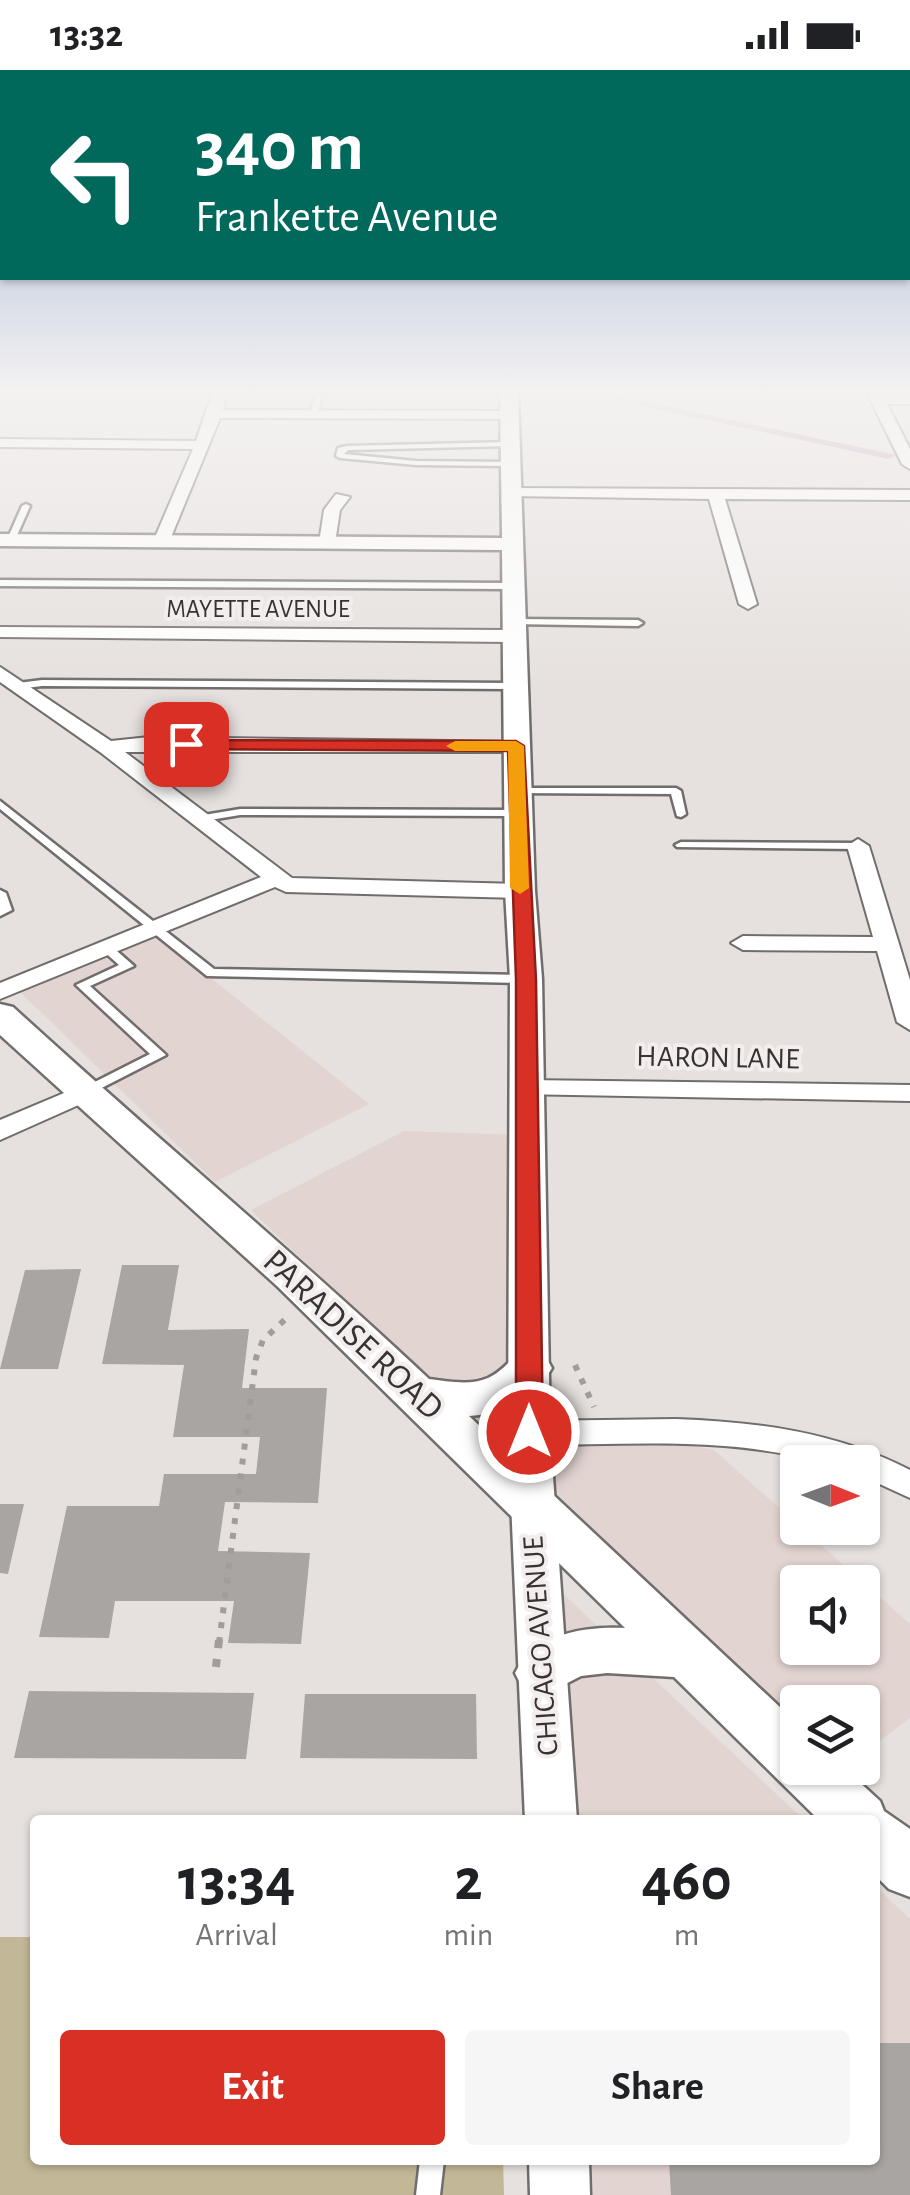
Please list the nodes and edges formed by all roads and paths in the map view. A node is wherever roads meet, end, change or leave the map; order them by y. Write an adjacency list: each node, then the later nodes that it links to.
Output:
1 (182, 492): 9 (street)
2 (506, 492): 11 (street, CHICAGO AVENUE)
3 (708, 492): 4 (street)
4 (716, 494): 5 (street); 14 (street)
5 (910, 495)
6 (342, 498): 10 (street)
7 (26, 506): 8 (lane)
8 (5, 540): 9 (street)
9 (162, 542): 10 (street)
10 (327, 543): 11 (street)
11 (512, 544): 13 (street, CHICAGO AVENUE)
12 (0, 583): 13 (lane)
13 (513, 586): 16 (street, CHICAGO AVENUE)
14 (748, 604)
15 (638, 623): 16 (lane)
16 (515, 629): 17 (street, MAYETTE AVENUE); 19 (street, CHICAGO AVENUE)
17 (0, 632)
18 (9, 679): 19 (lane); 21 (street)
19 (515, 686): 20 (street, CHICAGO AVENUE)
20 (516, 746): 21 (street); 22 (street, CHICAGO AVENUE)
21 (107, 748): 25 (street)
22 (518, 802): 24 (lane); 25 (lane); 29 (street, CHICAGO AVENUE)
23 (0, 804): 32 (lane)
24 (681, 814)
25 (198, 819): 28 (street)
26 (681, 845): 27 (lane)
27 (858, 846): 34 (street)
28 (275, 879): 29 (street); 32 (street)
29 (520, 891): 36 (street, CHICAGO AVENUE)
30 (0, 893): 31 (lane)
31 (0, 912)
32 (154, 928): 35 (street); 36 (lane)
33 (744, 943): 34 (street)
34 (885, 944): 39 (street)
35 (106, 948): 37 (street); 41 (lane)
36 (526, 980): 40 (street, CHICAGO AVENUE)
37 (0, 992)
38 (0, 1014): 41 (main road, PARADISE ROAD)
39 (910, 1022)
40 (526, 1088): 42 (street, HARON LANE); 45 (street, CHICAGO AVENUE)
41 (84, 1093): 43 (street); 44 (main road, PARADISE ROAD)
42 (910, 1093)
43 (0, 1131)
44 (312, 1296): 46 (main road, PARADISE ROAD); 51 (path)
45 (530, 1368): 46 (main road); 47 (street, CHICAGO AVENUE)
46 (416, 1393): 49 (main road, PARADISE ROAD)
47 (529, 1432): 48 (street); 49 (street, CHICAGO AVENUE)
48 (910, 1485)
49 (532, 1504): 50 (main road, PARADISE ROAD); 52 (street, CHICAGO AVENUE)
50 (688, 1656): 52 (main road); 53 (main road, PARADISE ROAD)
51 (216, 1666)
52 (542, 1672): 55 (street, CHICAGO AVENUE)
53 (780, 1744)
54 (822, 1785): 56 (main road)
55 (551, 1815)
56 (854, 1815)
57 (880, 1841): 58 (main road)
58 (910, 1869)
59 (431, 2165): 61 (lane)
60 (559, 2165): 62 (street)
61 (428, 2195)
62 (560, 2195)

